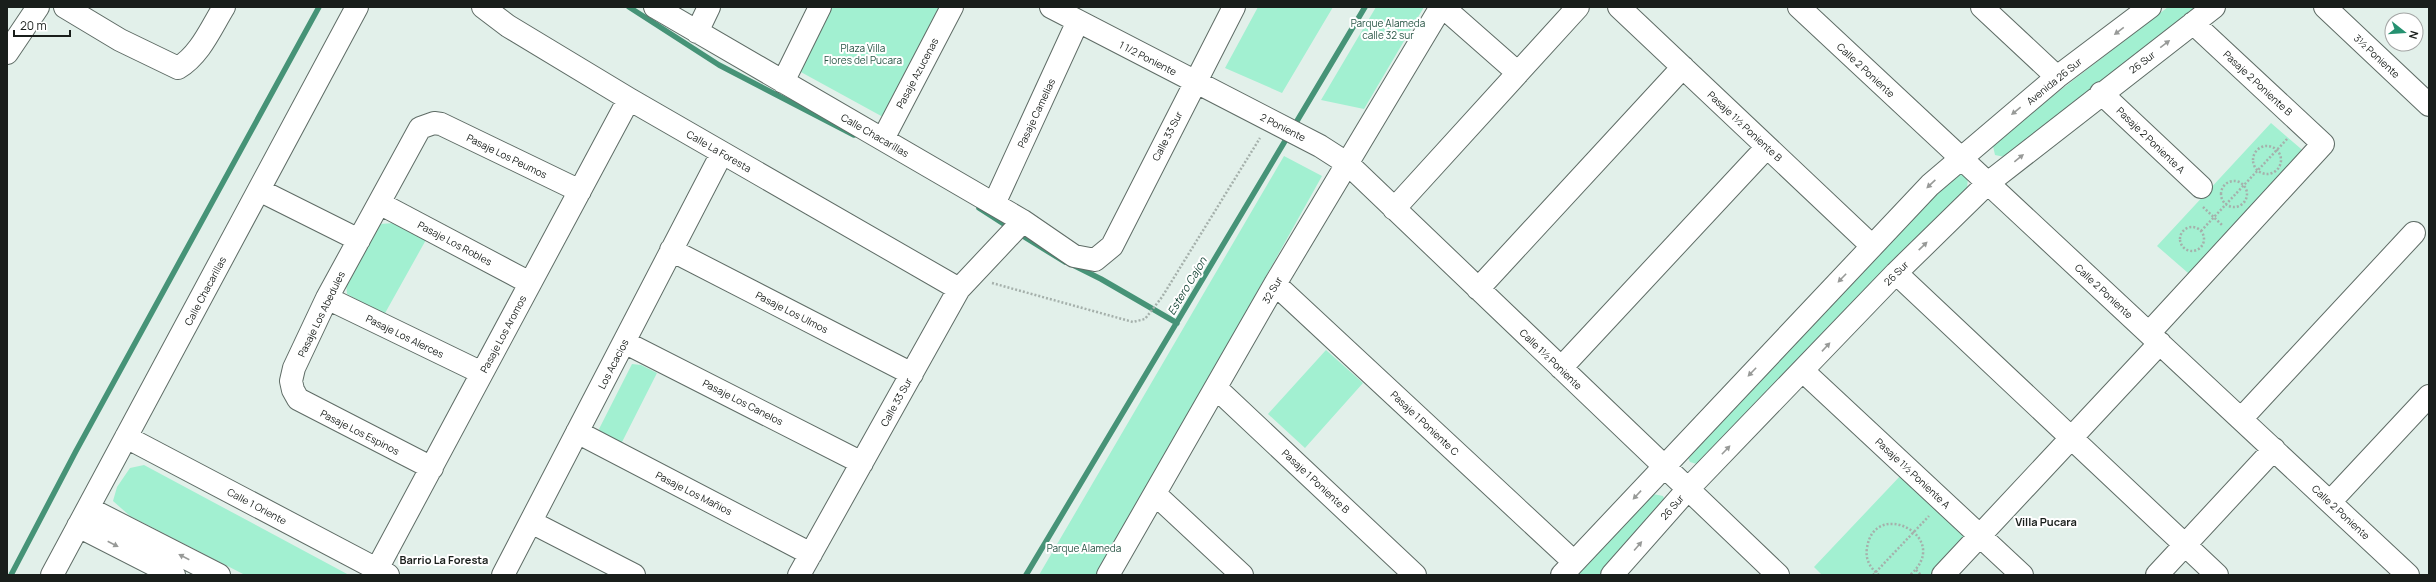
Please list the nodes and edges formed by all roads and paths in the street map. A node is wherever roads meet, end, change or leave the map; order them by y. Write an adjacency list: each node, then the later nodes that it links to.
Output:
1 (38, 7): 23 (street)
2 (65, 7): 3 (street)
3 (224, 7)
4 (356, 7): 46 (street, Calle Chacarillas)
5 (483, 7): 30 (street, Calle La Foresta)
6 (655, 7): 22 (street, Calle Chacarillas)
7 (709, 7): 22 (street)
8 (820, 7): 27 (street)
9 (952, 7): 34 (street, Pasaje Azucenas)
10 (1051, 7): 20 (street, 1 1/2 Poniente)
11 (1234, 7): 28 (street, Calle 33 Sur)
12 (1442, 7): 25 (street); 42 (street, 32 Sur)
13 (1578, 7): 25 (street)
14 (1619, 7): 24 (street, Pasaje 1½ Poniente B)
15 (1799, 7): 41 (street, Calle 2 Poniente)
16 (1982, 7): 26 (street)
17 (2150, 7): 26 (street, Avenida 26 Sur, one-way to 26)
18 (2214, 7): 21 (street, 26 Sur)
19 (2325, 7): 31 (street, 3½ Poniente)
20 (1078, 21): 28 (street, 1 1/2 Poniente); 50 (street, Pasaje Camelias)
21 (2193, 23): 29 (street, 26 Sur, one-way to 21); 68 (street, Pasaje 2 Poniente B)
22 (697, 32): 27 (street, Calle Chacarillas)
23 (7, 53)
24 (1683, 67): 38 (street, Pasaje 1½ Poniente B); 66 (street)
25 (1518, 73): 52 (street)
26 (2057, 77): 41 (street, Avenida 26 Sur, one-way to 41)
27 (783, 82): 34 (street, Calle Chacarillas)
28 (1194, 82): 32 (street, 1 1/2 Poniente); 61 (street, Calle 33 Sur)
29 (2101, 93): 44 (street, 26 Sur, one-way to 29); 48 (street, Pasaje 2 Poniente A)
30 (629, 99): 40 (street, Calle La Foresta); 47 (street, Pasaje Los Aromos)
31 (2429, 105)
32 (1246, 108): 37 (street, 2 Poniente)
33 (434, 123): 47 (street, Pasaje Los Peumos); 49 (street, Pasaje Los Abedules)
34 (883, 138): 50 (street, Calle Chacarillas)
35 (2289, 138): 39 (path)
36 (1264, 140): 64 (path)
37 (1320, 146): 42 (street, Calle 1½ Poniente)
38 (1766, 147): 59 (street, Pasaje 1½ Poniente B); 70 (street)
39 (2277, 150): 43 (path); 43 (path); 43 (path)
40 (722, 153): 60 (street, Los Acacios); 64 (street, Calle La Foresta)
41 (1960, 158): 44 (street, Calle 2 Poniente); 59 (street, one-way to 59)
42 (1348, 164): 52 (street, Calle 1½ Poniente); 65 (street, 32 Sur)
43 (2258, 171): 45 (path)
44 (1988, 183): 62 (street, 26 Sur, one-way to 44); 68 (street, Calle 2 Poniente)
45 (2244, 185): 51 (path); 51 (path); 51 (path)
46 (259, 190): 58 (street); 79 (street, Calle Chacarillas)
47 (580, 191): 63 (street, Pasaje Los Aromos)
48 (2199, 195): 53 (path)
49 (379, 203): 58 (street, Pasaje Los Abedules); 63 (street, Pasaje Los Robles)
50 (994, 204): 54 (street, Calle Chacarillas)
51 (2226, 204): 53 (path)
52 (1394, 209): 66 (street, Calle 1½ Poniente)
53 (2214, 217): 55 (path); 56 (path)
54 (1023, 221): 61 (street, Calle Chacarillas); 64 (street, Calle 33 Sur)
55 (2224, 226)
56 (2201, 231): 56 (path)
57 (2414, 233): 77 (street)
58 (359, 240): 67 (street, Pasaje Los Abedules)
59 (1872, 246): 83 (street, one-way to 83)
60 (671, 250): 69 (street, Los Acacios); 73 (street, Pasaje Los Ulmos)
61 (1095, 260)
62 (1896, 273): 71 (street, 26 Sur, one-way to 62); 80 (street)
63 (530, 282): 72 (street, Pasaje Los Aromos)
64 (965, 283): 73 (street, Calle 33 Sur)
65 (1276, 284): 74 (street, 32 Sur); 95 (street, Pasaje 1 Poniente C)
66 (1478, 289): 70 (street, Calle 1½ Poniente)
67 (327, 298): 72 (street, Pasaje Los Alerces); 75 (street, Pasaje Los Abedules)
68 (2154, 338): 77 (street, Calle 2 Poniente); 80 (street)
69 (624, 342): 78 (street, Los Acacios); 82 (street, Pasaje Los Canelos)
70 (1561, 368): 83 (street, Calle 1½ Poniente)
71 (1803, 372): 85 (street, 26 Sur, one-way to 71); 87 (street, Pasaje 1½ Poniente A)
72 (482, 373): 84 (street, Pasaje Los Aromos)
73 (912, 374): 82 (street, Calle 33 Sur)
74 (1216, 388): 86 (street, 32 Sur); 107 (street, Pasaje 1 Poniente B)
75 (293, 390): 84 (street, Pasaje Los Espinos)
76 (2429, 396): 88 (street)
77 (2241, 419): 81 (street, Calle 2 Poniente)
78 (577, 432): 90 (street, Los Acacios); 94 (street, Pasaje Los Mañios)
79 (126, 437): 89 (street, Calle Chacarillas); 97 (street, Calle 1 Oriente)
80 (2071, 438): 92 (street); 93 (street)
81 (2274, 449): 88 (street, Calle 2 Poniente); 93 (street)
82 (862, 463): 94 (street, Calle 33 Sur)
83 (1663, 466): 85 (street, Calle 1½ Poniente); 95 (street, one-way to 95)
84 (432, 468): 97 (street, Pasaje Los Aromos)
85 (1688, 489): 108 (street, 26 Sur, one-way to 85); 109 (street, Calle 1½ Poniente)
86 (1155, 494): 105 (street, 32 Sur); 106 (street)
87 (1943, 501): 91 (path); 92 (street, Pasaje 1½ Poniente A)
88 (2330, 502): 117 (street, Calle 2 Poniente)
89 (83, 517): 99 (street, Calle Chacarillas); 100 (street, one-way to 100); 101 (street, one-way to 89)
90 (531, 522): 102 (street, Los Acacios); 103 (street)
91 (1914, 531): 96 (path); 98 (path); 98 (path)
92 (1980, 536): 113 (street); 114 (street, Pasaje 1½ Poniente A)
93 (2185, 545): 115 (street); 116 (street)
94 (811, 554): 104 (street, Calle 33 Sur)
95 (1568, 569)
96 (1916, 570): 111 (path); 112 (path)
97 (382, 572)
98 (1874, 574): 110 (path)
99 (52, 575)
100 (174, 575)
101 (219, 575)
102 (503, 575)
103 (634, 575)
104 (800, 575)
105 (1108, 575)
106 (1242, 575)
107 (1415, 575)
108 (1612, 575)
109 (1778, 575)
110 (1879, 575)
111 (1910, 575)
112 (1921, 575)
113 (1943, 575)
114 (2022, 575)
115 (2157, 575)
116 (2217, 575)
117 (2408, 575)

